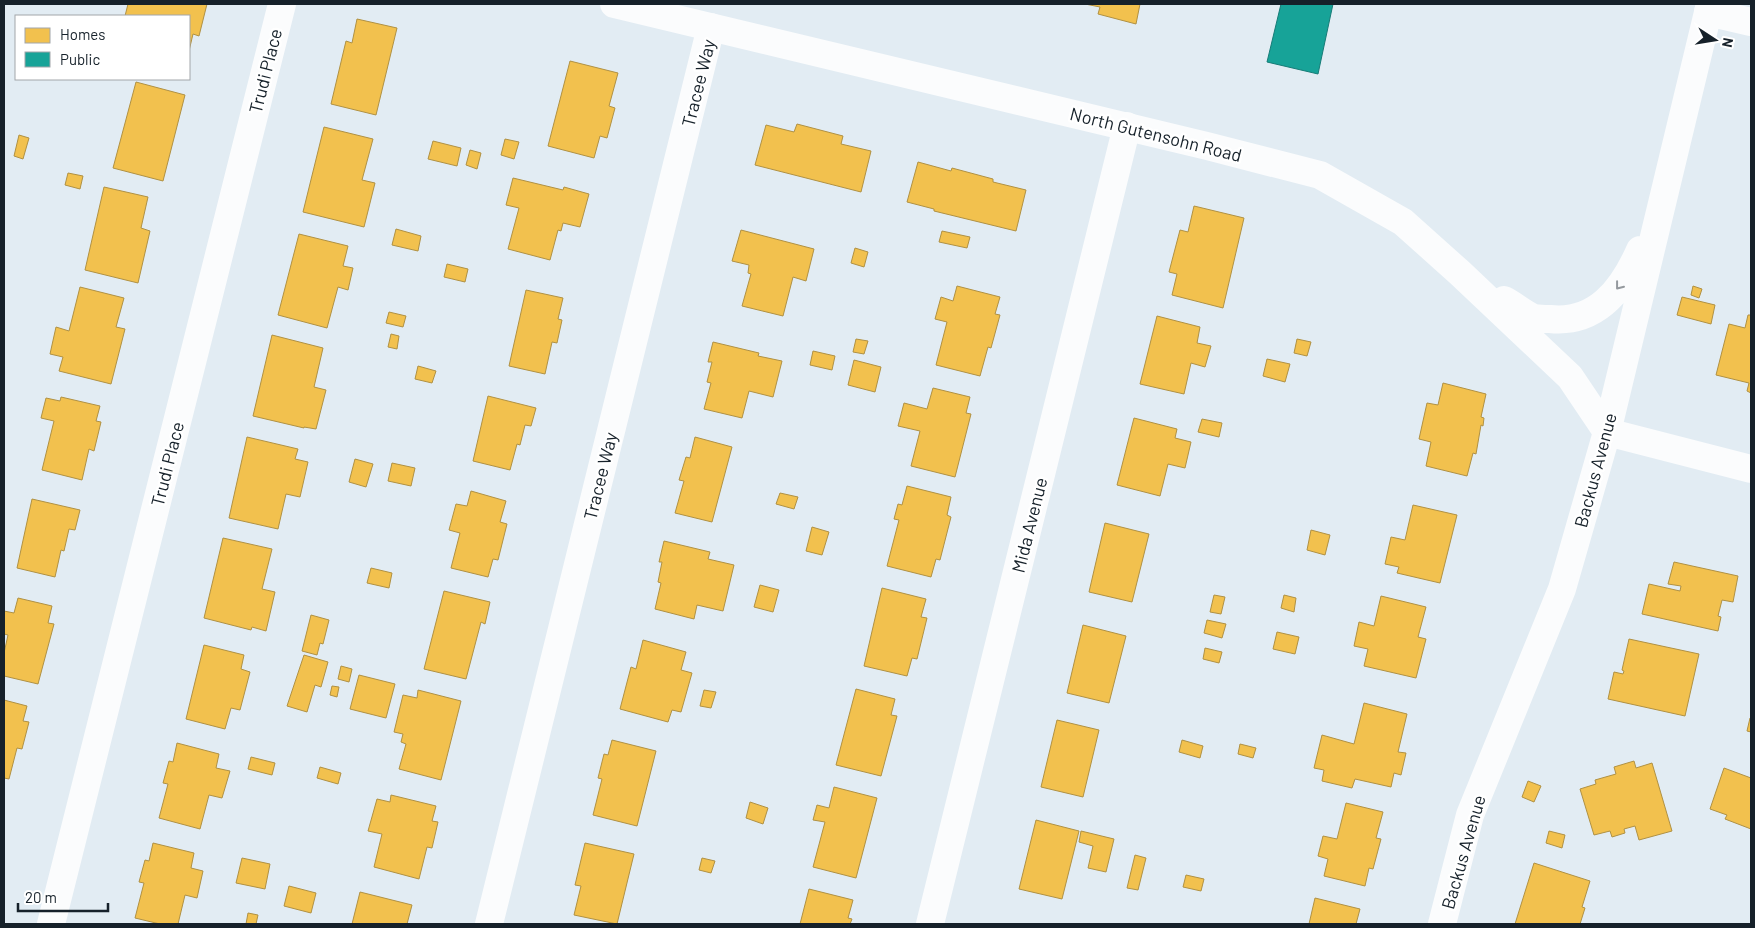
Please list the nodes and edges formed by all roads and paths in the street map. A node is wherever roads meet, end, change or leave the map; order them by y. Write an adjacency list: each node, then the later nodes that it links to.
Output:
1 (282, 4): 11 (street, Trudi Place)
2 (614, 4): 5 (street, North Gutensohn Road)
3 (1709, 8): 4 (street); 7 (street, Backus Avenue)
4 (1751, 22)
5 (711, 27): 6 (street, North Gutensohn Road); 12 (street, Tracee Way)
6 (1127, 126): 8 (street, North Gutensohn Road); 13 (street, Mida Avenue)
7 (1663, 196): 8 (street, one-way to 8); 9 (street, Backus Avenue)
8 (1460, 273): 9 (street, North Gutensohn Road)
9 (1607, 432): 10 (street); 14 (street, Backus Avenue)
10 (1751, 469)
11 (51, 924)
12 (489, 924)
13 (930, 924)
14 (1442, 924)

